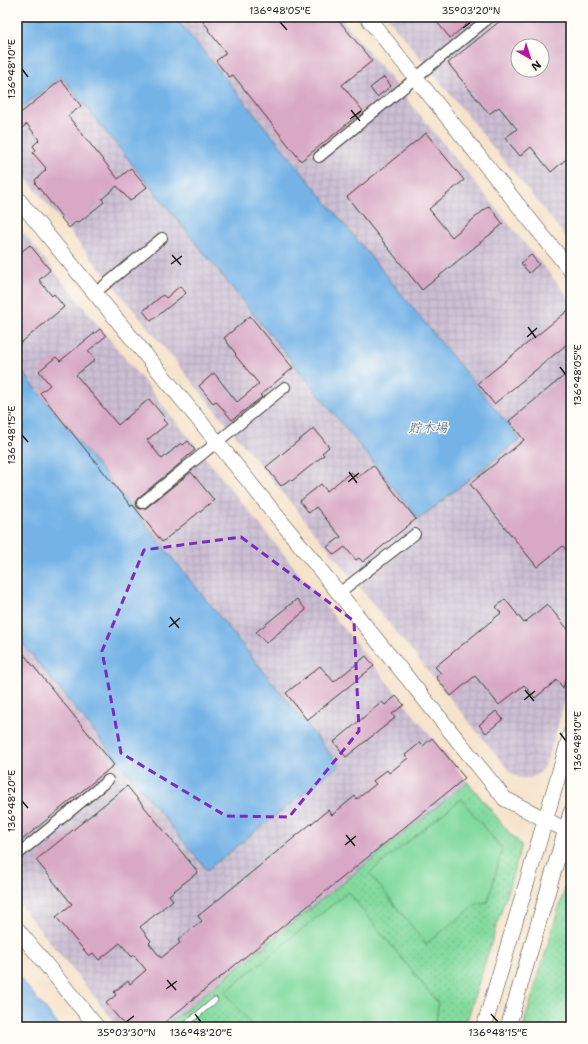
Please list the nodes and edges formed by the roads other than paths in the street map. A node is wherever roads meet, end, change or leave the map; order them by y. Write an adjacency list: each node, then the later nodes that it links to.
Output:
1 (367, 17): 3 (street)
2 (490, 17): 3 (street)
3 (416, 77): 4 (street); 7 (street)
4 (319, 157)
5 (17, 198): 8 (street)
6 (162, 238): 8 (street)
7 (571, 271)
8 (95, 293): 10 (street)
9 (285, 387): 10 (street)
10 (217, 442): 11 (street); 13 (street)
11 (142, 502)
12 (415, 534): 13 (street)
13 (339, 593): 17 (street)
14 (571, 733): 17 (street)
15 (108, 780): 19 (street)
16 (571, 812): 18 (street)
17 (545, 819): 18 (street); 24 (street)
18 (566, 830): 25 (street)
19 (17, 855)
20 (17, 928): 22 (street)
21 (215, 1000): 23 (lane)
22 (97, 1027)
23 (183, 1027)
24 (484, 1027)
25 (508, 1027)

